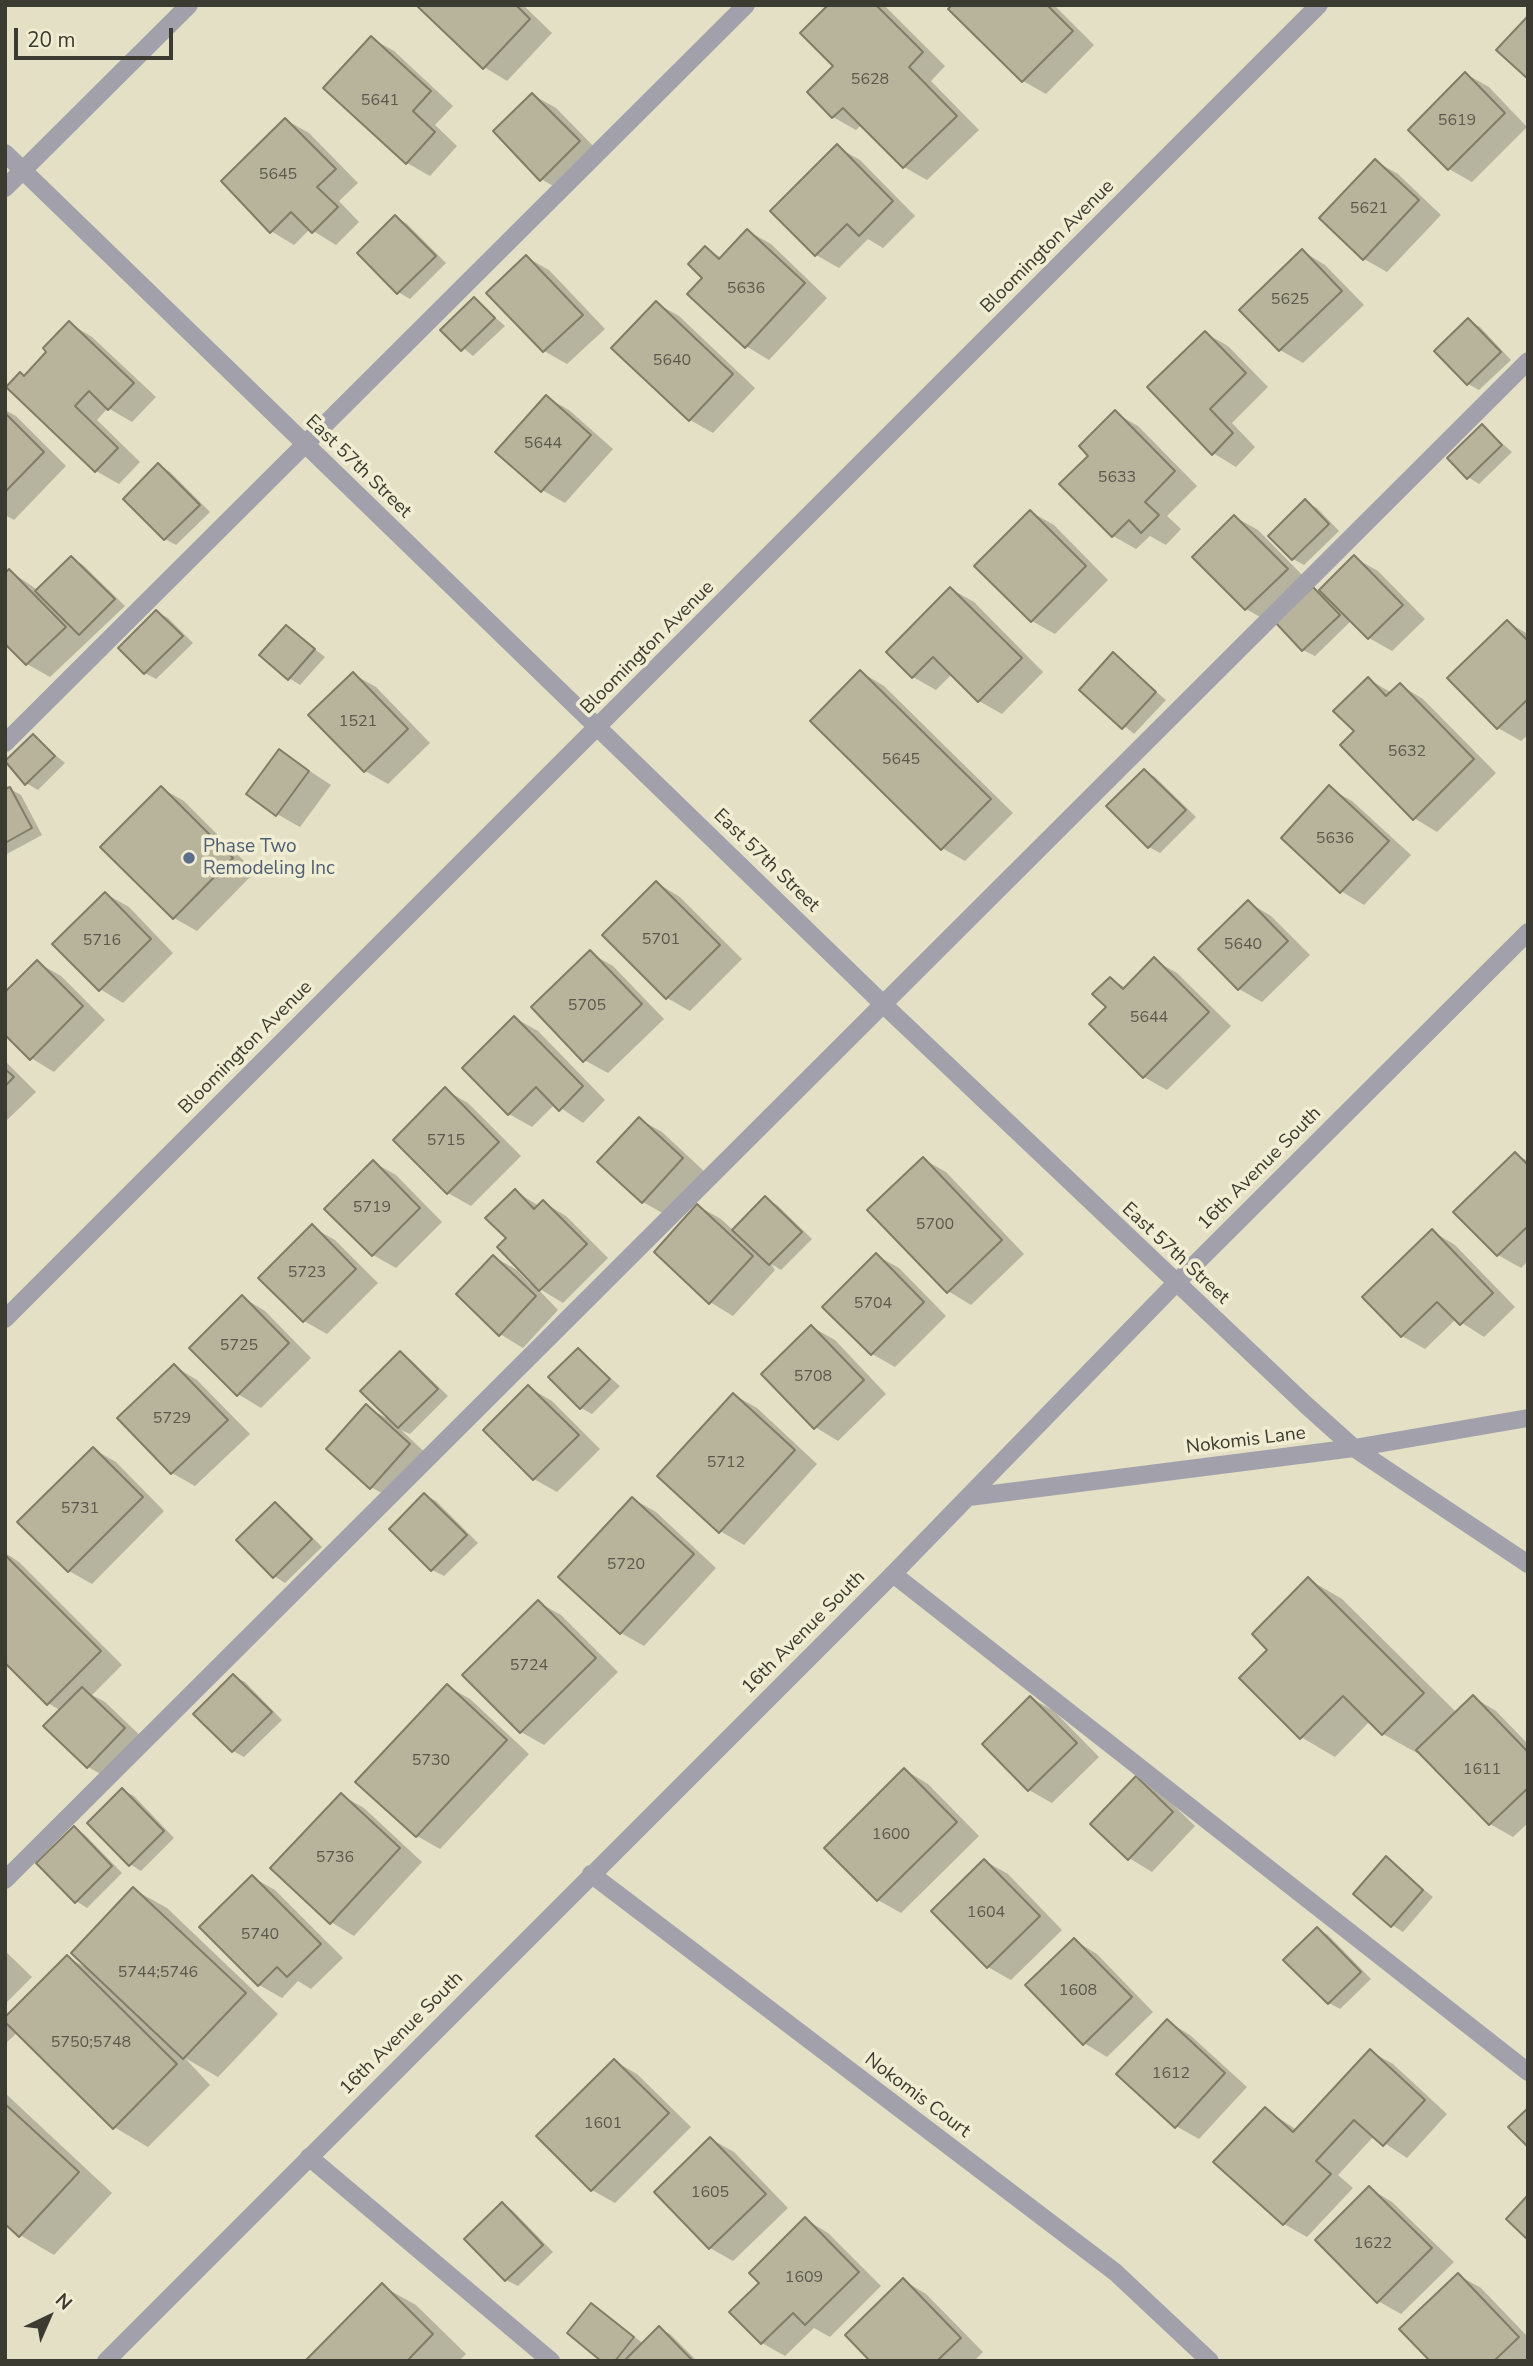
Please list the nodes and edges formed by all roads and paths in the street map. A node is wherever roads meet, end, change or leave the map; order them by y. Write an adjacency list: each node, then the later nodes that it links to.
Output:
1 (189, 5): 5 (street)
2 (746, 5): 8 (street)
3 (1319, 5): 9 (street, Bloomington Avenue)
4 (5, 153): 5 (street, East 57th Street)
5 (23, 170): 6 (street); 8 (street, East 57th Street)
6 (5, 188)
7 (1528, 361): 12 (street)
8 (306, 446): 9 (street, East 57th Street); 10 (street)
9 (599, 727): 12 (street, East 57th Street); 14 (street, Bloomington Avenue)
10 (5, 743)
11 (1528, 932): 13 (street, 16th Avenue South)
12 (884, 1005): 13 (street, East 57th Street); 21 (street)
13 (1175, 1283): 16 (street, East 57th Street); 17 (street, 16th Avenue South)
14 (5, 1319)
15 (1528, 1419): 16 (street, Nokomis Lane)
16 (1354, 1448): 17 (street, Nokomis Lane); 18 (street, East 57th Street)
17 (969, 1497): 19 (street, 16th Avenue South)
18 (1528, 1564)
19 (893, 1574): 20 (street, 16th Avenue South); 22 (street)
20 (591, 1874): 23 (street, 16th Avenue South); 26 (street, Nokomis Court)
21 (5, 1880)
22 (1528, 2072)
23 (309, 2157): 24 (street, 16th Avenue South); 25 (street)
24 (106, 2361)
25 (551, 2361)
26 (1210, 2361)

